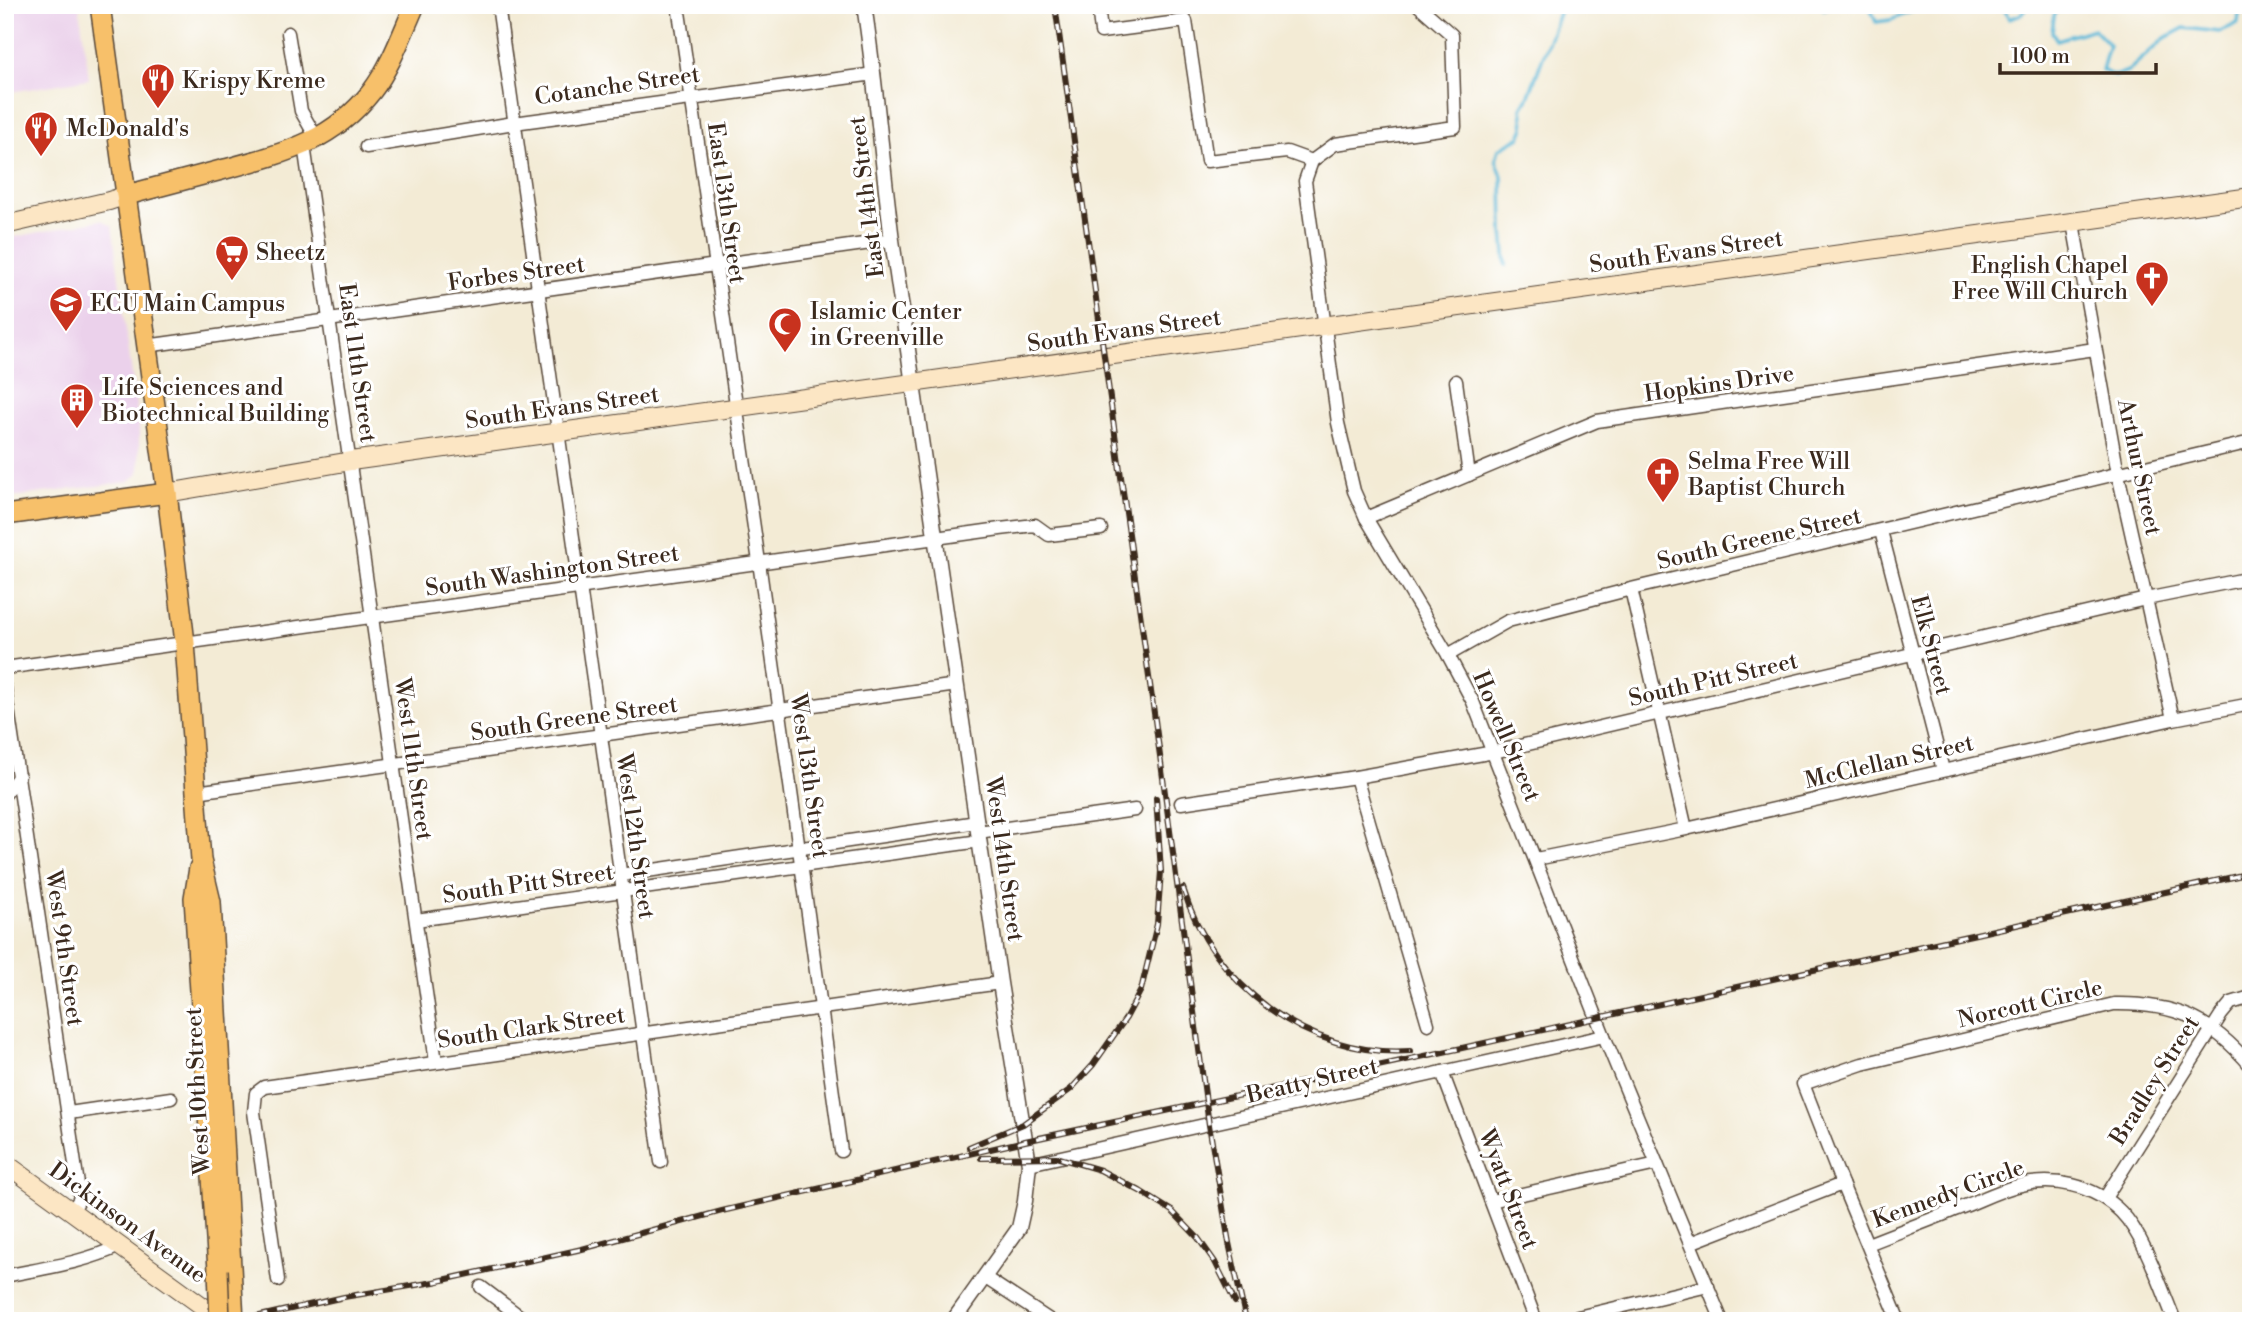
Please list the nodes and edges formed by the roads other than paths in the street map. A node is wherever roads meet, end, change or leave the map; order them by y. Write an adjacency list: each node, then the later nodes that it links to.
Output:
1 (100, 5): 15 (main road, West 10th Street)
2 (415, 5): 12 (main road)
3 (498, 5): 11 (street, West 12th Street)
4 (678, 5): 10 (street, East 13th Street)
5 (864, 5): 9 (street, East 14th Street)
6 (1098, 5): 14 (street)
7 (1418, 5): 14 (street)
8 (288, 33): 12 (street, East 11th Street)
9 (874, 74): 10 (street, Cotanche Street); 19 (street, East 14th Street)
10 (691, 99): 11 (street, Cotanche Street); 20 (street, East 13th Street)
11 (514, 123): 13 (street, Cotanche Street); 21 (street, West 12th Street)
12 (311, 142): 15 (main road); 22 (street, East 11th Street)
13 (366, 147)
14 (1312, 161): 23 (street, Howell Street)
15 (127, 195): 18 (main road); 24 (main road, West 10th Street)
16 (2251, 197): 17 (main road, South Evans Street)
17 (2073, 223): 23 (main road, South Evans Street); 25 (street, Arthur Street)
18 (5, 225)
19 (892, 240): 20 (street, Forbes Street); 27 (street, East 14th Street)
20 (715, 266): 21 (street, Forbes Street); 28 (street, East 13th Street)
21 (537, 291): 22 (street, Forbes Street); 29 (street, West 12th Street)
22 (330, 320): 24 (street, Forbes Street); 31 (street, East 11th Street)
23 (1325, 327): 27 (main road, South Evans Street); 36 (street, Howell Street)
24 (146, 346): 34 (main road, West 10th Street)
25 (2095, 349): 32 (street, Arthur Street); 33 (street, Hopkins Drive)
26 (1456, 381): 33 (street)
27 (914, 383): 28 (main road, South Evans Street); 39 (street, West 14th Street)
28 (736, 407): 29 (main road, South Evans Street); 40 (street, West 13th Street)
29 (556, 432): 31 (main road, South Evans Street); 42 (street, West 12th Street)
30 (2251, 442): 32 (street, South Greene Street)
31 (351, 461): 34 (main road, South Evans Street); 45 (street, West 11th Street)
32 (2118, 474): 38 (street, South Greene Street); 44 (street, Arthur Street)
33 (1469, 475): 36 (street, Hopkins Drive)
34 (167, 493): 35 (main road, South Evans Street); 46 (main road, West 10th Street)
35 (5, 515)
36 (1366, 518): 48 (street, Howell Street)
37 (1101, 529): 39 (street, South Washington Street)
38 (1881, 531): 43 (street, South Greene Street); 47 (street, Elk Street)
39 (936, 537): 40 (street, South Washington Street); 50 (street, West 14th Street)
40 (759, 562): 42 (street, South Washington Street); 53 (street, West 13th Street)
41 (2251, 578): 44 (street, South Pitt Street)
42 (579, 588): 45 (street, South Washington Street); 56 (street, West 12th Street)
43 (1630, 589): 48 (street, South Greene Street); 54 (street)
44 (2146, 599): 47 (street, South Pitt Street); 55 (street, Arthur Street)
45 (373, 617): 46 (street, South Washington Street); 58 (street, West 11th Street)
46 (185, 643): 49 (street, South Washington Street); 62 (main road, West 10th Street)
47 (1913, 653): 54 (street, South Pitt Street); 59 (street, Elk Street)
48 (1448, 655): 57 (street, Howell Street)
49 (5, 668)
50 (957, 685): 53 (street, South Greene Street); 67 (street, West 14th Street)
51 (5, 688): 60 (street, West 9th Street)
52 (2251, 704): 55 (street, McClellan Street)
53 (780, 710): 56 (street, South Greene Street); 68 (street, West 13th Street)
54 (1659, 713): 57 (street, South Pitt Street); 66 (street)
55 (2174, 719): 59 (street, McClellan Street)
56 (600, 736): 58 (street, South Greene Street); 71 (street, West 12th Street)
57 (1494, 752): 61 (street, South Pitt Street); 69 (street, Howell Street)
58 (393, 765): 62 (street, South Greene Street); 73 (street, West 11th Street)
59 (1943, 770): 66 (street, McClellan Street)
60 (19, 776): 63 (street); 85 (street, West 9th Street)
61 (1356, 776): 64 (street, South Pitt Street); 77 (street)
62 (196, 792): 98 (main road, West 10th Street)
63 (5, 794)
64 (1181, 803)
65 (1135, 810): 67 (street, South Pitt Street)
66 (1686, 829): 69 (street, McClellan Street)
67 (978, 832): 68 (street, South Pitt Street); 70 (street, South Pitt Street); 74 (street, West 14th Street)
68 (799, 848): 70 (street, West 13th Street); 71 (street, South Pitt Street)
69 (1536, 859): 80 (street, Howell Street)
70 (801, 866): 72 (street, South Pitt Street); 76 (street, West 13th Street)
71 (620, 875): 72 (street, West 12th Street)
72 (622, 891): 73 (street, South Pitt Street); 79 (street, West 12th Street)
73 (416, 920): 81 (street, West 11th Street)
74 (1000, 983): 76 (street, South Clark Street); 89 (street, West 14th Street)
75 (2251, 997): 78 (street, Bradley Street)
76 (821, 1008): 79 (street, South Clark Street); 86 (street, West 13th Street)
77 (1428, 1024)
78 (2211, 1029): 82 (street, Norcott Circle); 91 (street, Norcott Circle); 92 (street, Bradley Street)
79 (642, 1033): 81 (street, South Clark Street); 87 (street, West 12th Street)
80 (1604, 1036): 83 (street, Beatty Street); 90 (street, Howell Street)
81 (436, 1062): 101 (street, South Clark Street)
82 (2251, 1066)
83 (1442, 1072): 89 (street, Beatty Street); 93 (street, Wyatt Street)
84 (171, 1098): 85 (street)
85 (69, 1113): 94 (street, West 9th Street)
86 (841, 1151)
87 (661, 1162)
88 (5, 1163): 94 (main road, Dickinson Avenue)
89 (1029, 1164): 100 (street, West 14th Street)
90 (1657, 1164): 93 (street); 95 (street, Howell Street)
91 (1842, 1184): 95 (street); 96 (street)
92 (2105, 1198): 96 (street, Kennedy Circle); 113 (street, Kennedy Circle)
93 (1491, 1201): 109 (street, Wyatt Street)
94 (72, 1212): 97 (main road, Dickinson Avenue)
95 (1690, 1243): 102 (street, Howell Street)
96 (1868, 1244): 112 (street)
97 (119, 1245): 99 (street); 104 (main road, Dickinson Avenue)
98 (224, 1269): 104 (main road, West 10th Street, bridge); 105 (main road, West 10th Street)
99 (5, 1276)
100 (984, 1277): 107 (street, West 14th Street); 108 (street)
101 (278, 1280)
102 (1708, 1286): 110 (street); 111 (street, Howell Street)
103 (481, 1287): 106 (street)
104 (222, 1321)
105 (234, 1321)
106 (526, 1321)
107 (953, 1321)
108 (1051, 1321)
109 (1536, 1321)
110 (1561, 1321)
111 (1723, 1321)
112 (1899, 1321)
113 (2175, 1321)

